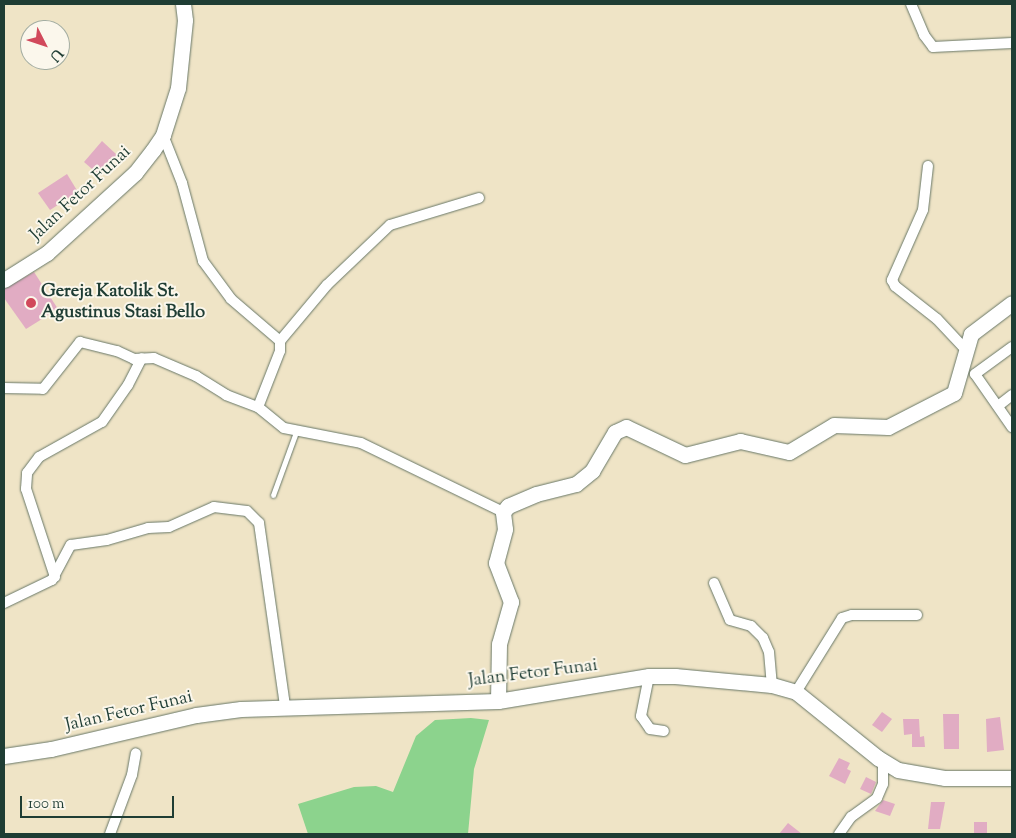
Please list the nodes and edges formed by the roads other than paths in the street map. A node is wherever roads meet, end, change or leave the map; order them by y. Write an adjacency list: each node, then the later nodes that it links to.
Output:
1 (183, 4): 4 (street, Jalan Fetor Funai)
2 (911, 4): 3 (street)
3 (1012, 43)
4 (163, 135): 7 (street, Jalan Fetor Funai); 9 (street)
5 (928, 166): 11 (street)
6 (479, 198): 9 (street)
7 (4, 280)
8 (1012, 303): 11 (street)
9 (280, 341): 16 (street)
10 (1012, 346): 15 (street)
11 (968, 352): 20 (street)
12 (142, 358): 13 (street); 16 (street); 21 (street)
13 (4, 388)
14 (1012, 395): 15 (street)
15 (998, 406): 17 (street)
16 (258, 408): 18 (street)
17 (1012, 427)
18 (296, 432): 19 (lane); 20 (street)
19 (273, 495)
20 (502, 512): 28 (street)
21 (55, 577): 23 (street); 29 (street)
22 (714, 583): 26 (street)
23 (4, 603)
24 (917, 615): 27 (street)
25 (649, 676): 26 (street, Jalan Fetor Funai); 28 (street, Jalan Fetor Funai); 30 (street)
26 (772, 685): 27 (street, Jalan Fetor Funai)
27 (796, 692): 33 (street, Jalan Fetor Funai)
28 (498, 701): 29 (street, Jalan Fetor Funai)
29 (285, 706): 32 (street, Jalan Fetor Funai)
30 (664, 732)
31 (136, 753): 35 (street)
32 (4, 756)
33 (884, 761): 34 (street, Jalan Fetor Funai); 36 (street)
34 (1012, 778)
35 (110, 834)
36 (839, 834)

